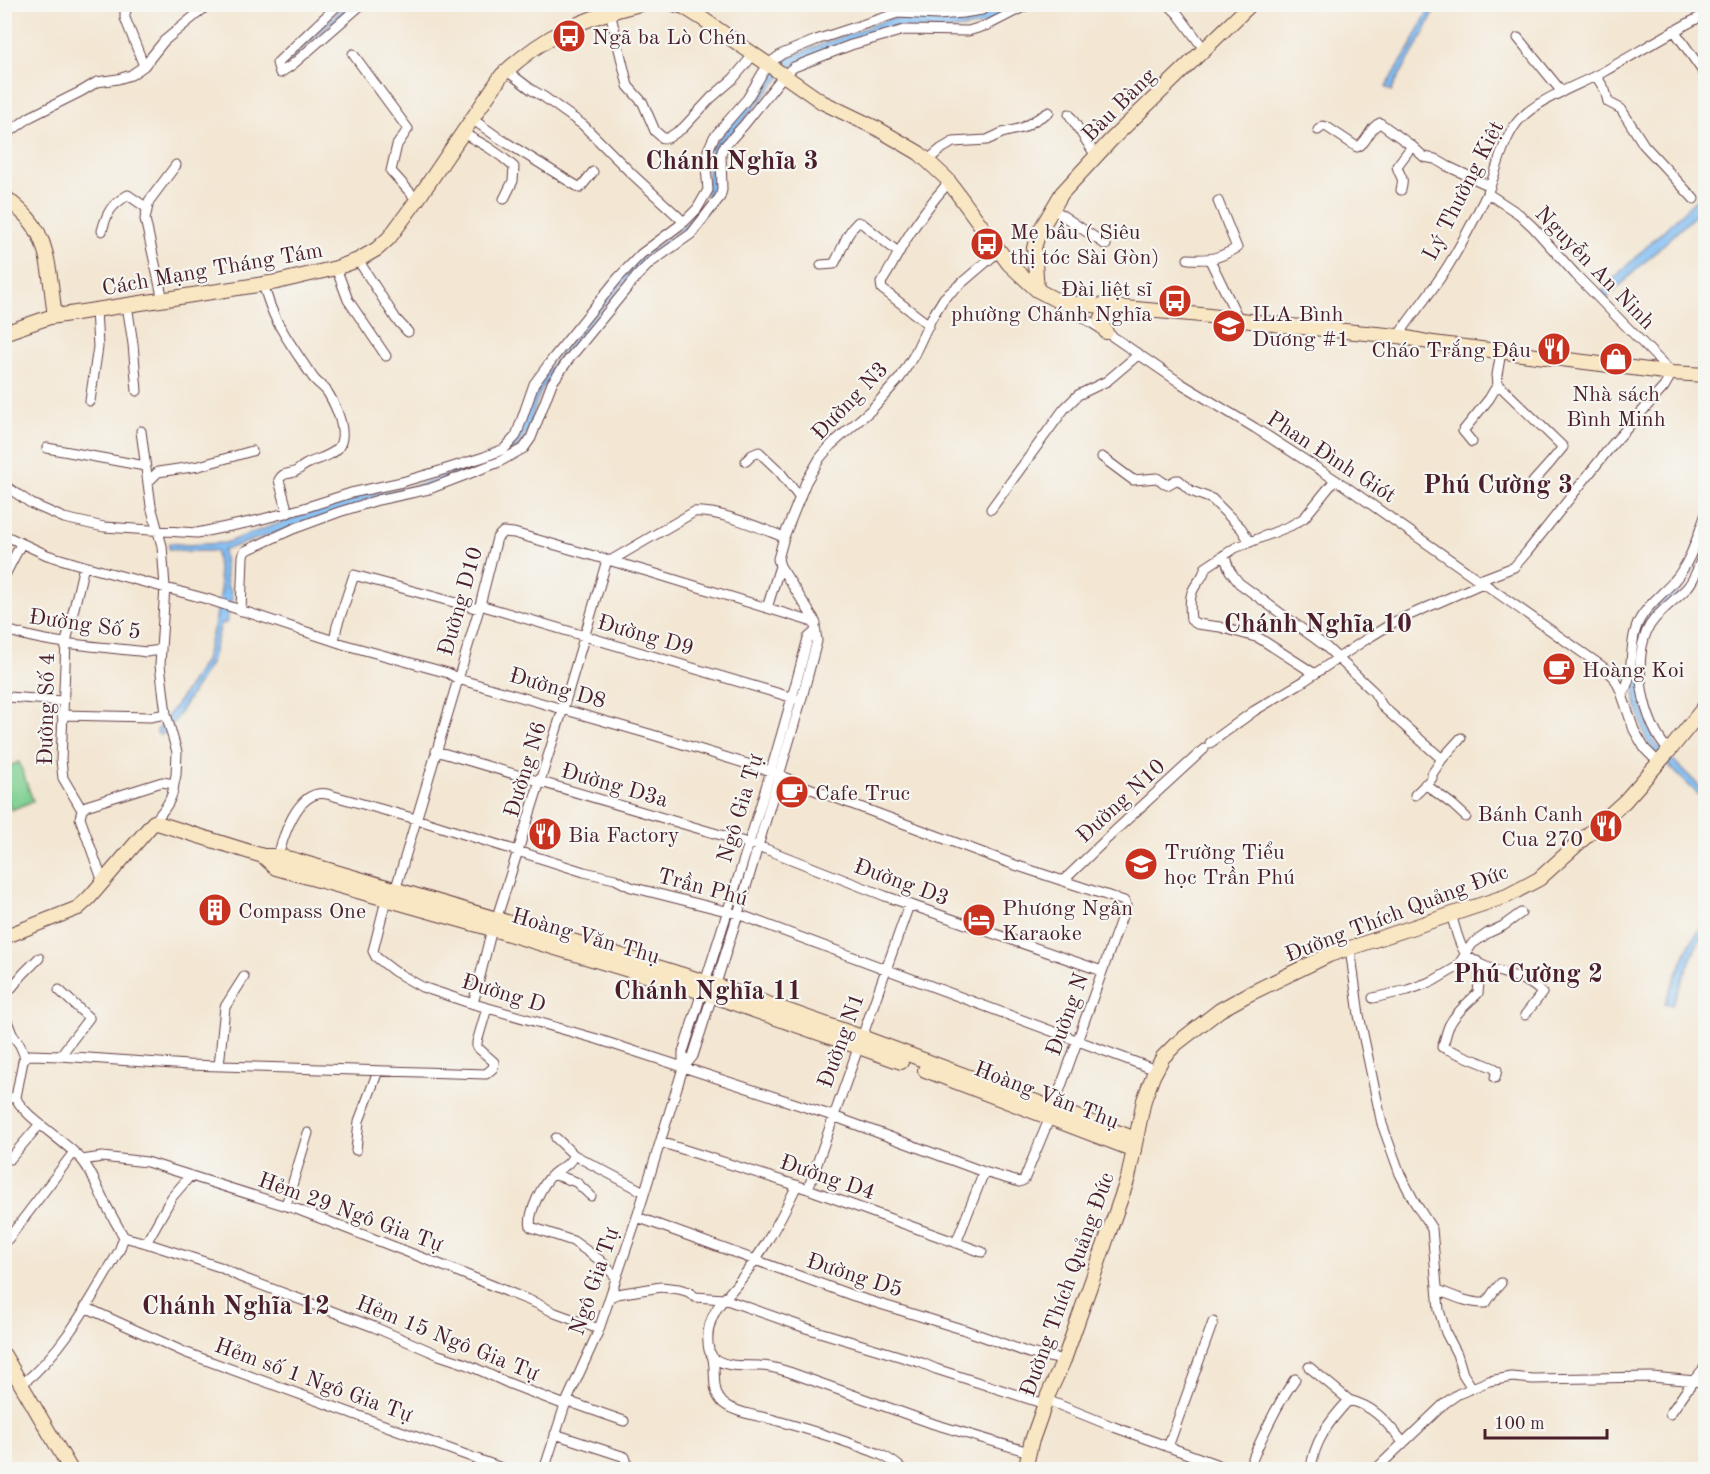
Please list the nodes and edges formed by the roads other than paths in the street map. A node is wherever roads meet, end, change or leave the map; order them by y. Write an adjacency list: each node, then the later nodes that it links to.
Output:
1 (129, 4): 21 (street)
2 (209, 4): 21 (street)
3 (339, 4): 4 (street)
4 (362, 4)
5 (641, 4): 11 (street, Cách Mạng Tháng Tám)
6 (674, 4): 19 (street)
7 (992, 4): 13 (street)
8 (1029, 4): 15 (street)
9 (1251, 4): 17 (street, Bàu Bàng)
10 (1171, 7): 17 (street)
11 (610, 12): 19 (street); 22 (street, Cách Mạng Tháng Tám)
12 (1706, 14): 14 (street, Lý Thường Kiệt)
13 (938, 15): 15 (street); 20 (street)
14 (1674, 30): 24 (street, Lý Thường Kiệt); 25 (street)
15 (939, 31): 23 (street)
16 (1518, 38): 26 (street)
17 (1204, 49): 34 (street, Bàu Bàng)
18 (353, 54): 46 (street)
19 (754, 54): 20 (street)
20 (770, 65): 23 (street); 40 (street)
21 (144, 66): 32 (street)
22 (507, 71): 29 (street, Cách Mạng Tháng Tám); 50 (street)
23 (783, 74): 35 (street); 44 (street)
24 (1596, 76): 26 (street, Lý Thường Kiệt); 45 (street)
25 (1706, 76)
26 (1562, 92): 39 (street, Lý Thường Kiệt)
27 (1049, 112): 35 (street)
28 (1069, 114): 34 (street)
29 (472, 119): 31 (street, Cách Mạng Tháng Tám); 37 (street)
30 (1318, 130): 33 (street, Nguyễn An Ninh)
31 (462, 134): 43 (street); 46 (street, Cách Mạng Tháng Tám)
32 (4, 139)
33 (1412, 146): 39 (street, Nguyễn An Ninh); 41 (street)
34 (1096, 156): 49 (street, Bàu Bàng)
35 (928, 160): 38 (street)
36 (176, 165): 48 (street)
37 (593, 172)
38 (949, 182): 54 (street); 55 (street)
39 (1488, 189): 75 (street, Lý Thường Kiệt); 79 (street, Nguyễn An Ninh)
40 (708, 190): 44 (street); 50 (street)
41 (1401, 190)
42 (4, 196): 69 (street)
43 (504, 199)
44 (719, 199): 85 (street)
45 (1694, 199)
46 (417, 200): 56 (street, Cách Mạng Tháng Tám)
47 (1218, 201): 58 (street)
48 (147, 208): 51 (street); 64 (street)
49 (1053, 209): 52 (street); 53 (street, Bàu Bàng)
50 (684, 222): 84 (street)
51 (102, 231)
52 (1106, 245)
53 (1034, 248): 59 (street); 63 (street)
54 (999, 251): 59 (street); 71 (street, Đường N3)
55 (898, 253): 60 (street); 71 (street)
56 (358, 260): 61 (street, Cách Mạng Tháng Tám); 72 (street)
57 (1188, 260): 58 (street)
58 (1210, 260): 70 (street)
59 (1009, 264): 63 (street)
60 (821, 265)
61 (336, 268): 62 (street, Cách Mạng Tháng Tám); 78 (street)
62 (263, 284): 64 (street, Cách Mạng Tháng Tám); 101 (street)
63 (1037, 290): 65 (street)
64 (163, 300): 66 (street, Cách Mạng Tháng Tám)
65 (1060, 302): 67 (street); 73 (street, Phan Đình Giót)
66 (127, 305): 68 (street, Cách Mạng Tháng Tám); 82 (street)
67 (1110, 307): 70 (street); 73 (street)
68 (96, 309): 69 (street, Cách Mạng Tháng Tám); 83 (street)
69 (55, 316): 74 (street, Cách Mạng Tháng Tám)
70 (1239, 320): 75 (street)
71 (929, 325): 99 (street, Đường N3)
72 (408, 332)
73 (1106, 332): 77 (street, Phan Đình Giót)
74 (4, 333)
75 (1398, 336): 76 (street)
76 (1501, 352): 79 (street); 81 (street)
77 (1139, 354): 95 (street, Phan Đình Giót); 100 (street)
78 (386, 356)
79 (1672, 373): 80 (street); 115 (street, Đường N10)
80 (1706, 375)
81 (1498, 384): 87 (street); 97 (street)
82 (137, 391)
83 (90, 401)
84 (528, 401): 85 (street); 93 (street)
85 (544, 406): 94 (street)
86 (141, 431): 92 (street)
87 (1472, 442)
88 (47, 448): 92 (street)
89 (252, 451): 96 (street)
90 (1102, 457): 107 (street)
91 (747, 461): 99 (street)
92 (145, 466): 96 (street)
93 (449, 468): 94 (street); 101 (street)
94 (452, 480): 103 (street)
95 (1335, 480): 107 (street); 115 (street, Phan Đình Giót)
96 (148, 482): 104 (street)
97 (1533, 482)
98 (4, 485): 104 (street)
99 (800, 498): 106 (street, Đường N3)
100 (991, 508)
101 (290, 512): 103 (street); 104 (street)
102 (1706, 514): 126 (street)
103 (295, 528): 119 (street)
104 (158, 531): 116 (street)
105 (4, 535): 108 (street, Đường D8)
106 (784, 537): 111 (street); 113 (street, Đường N3)
107 (1250, 542): 110 (street)
108 (21, 544): 112 (street, Đường D8); 114 (street)
109 (1706, 546): 126 (street)
110 (1224, 555): 127 (street); 128 (street)
111 (609, 560): 117 (street, Đường D10); 118 (street, Đường D10); 122 (street, Đường N6)
112 (84, 566): 116 (street, Đường D8); 124 (street, Đường Số 4)
113 (780, 566): 118 (street, Đường N3); 120 (street)
114 (4, 577)
115 (1481, 581): 127 (street, Đường N10); 130 (street, Phan Đình Giót)
116 (165, 587): 119 (street, Đường D8); 125 (street)
117 (479, 607): 122 (street, Đường D9); 123 (street, Đường D9); 129 (street, Đường D10)
118 (768, 608): 120 (street, Đường D10)
119 (238, 609): 123 (street, Đường D8)
120 (816, 627): 132 (street, Ngô Gia Tự)
121 (4, 629): 124 (street, Đường Số 5)
122 (584, 636): 132 (street, Đường D9); 134 (street, Đường N6)
123 (334, 641): 129 (street, Đường D8)
124 (66, 642): 125 (street, Đường Số 5); 133 (street, Đường Số 4)
125 (161, 650): 135 (street)
126 (1637, 653): 130 (street); 140 (street)
127 (1337, 659): 128 (street, Đường N10); 141 (street)
128 (1315, 674): 154 (street, Đường N10)
129 (458, 679): 134 (street, Đường D8); 139 (street, Đường D10)
130 (1623, 695): 140 (street, Phan Đình Giót)
131 (8, 697): 133 (street)
132 (797, 699): 142 (street, Ngô Gia Tự)
133 (63, 701): 137 (street, Đường Số 4)
134 (563, 709): 142 (street, Đường D8); 143 (street, Đường N6)
135 (166, 714): 137 (street); 144 (street)
136 (1703, 714): 140 (street, Đường Thích Quảng Đức)
137 (62, 715): 147 (street, Đường Số 4)
138 (1461, 738): 141 (street)
139 (436, 751): 143 (street, Đường D3a); 149 (street, Đường D10)
140 (1664, 757): 160 (street, Đường Thích Quảng Đức)
141 (1442, 759): 145 (street)
142 (775, 773): 151 (street, Ngô Gia Tự); 154 (street, Đường N)
143 (540, 782): 151 (street, Đường D3a); 152 (street, Đường N6)
144 (174, 784): 147 (street); 150 (street)
145 (1425, 784): 146 (street); 148 (street)
146 (1415, 795)
147 (82, 810): 155 (street, Đường Số 4)
148 (1466, 817)
149 (416, 819): 152 (street, Trần Phú); 153 (street, Trần Phú); 156 (street, Đường D10)
150 (154, 822): 153 (street, Hoàng Văn Thụ); 155 (street)
151 (754, 845): 157 (street, Đường D3); 158 (street, Ngô Gia Tự)
152 (519, 852): 158 (street, Trần Phú); 161 (street, Đường N6)
153 (277, 862): 156 (street, Hoàng Văn Thụ)
154 (1064, 881): 168 (street, Đường N)
155 (103, 882): 162 (street)
156 (391, 896): 161 (street, Hoàng Văn Thụ); 174 (street, Đường D)
157 (909, 905): 167 (street, Đường N1); 168 (street, Đường D3)
158 (733, 913): 167 (street, Trần Phú); 170 (street, Ngô Gia Tự)
159 (1521, 913): 164 (street)
160 (1451, 914): 163 (street, Đường Thích Quảng Đức); 164 (street)
161 (494, 925): 170 (street, Hoàng Văn Thụ); 174 (street, Đường N6)
162 (4, 937)
163 (1350, 948): 184 (street, Đường Thích Quảng Đức); 218 (street)
164 (1466, 954): 166 (street); 173 (street)
165 (39, 958): 172 (street)
166 (1477, 962): 177 (street); 186 (street)
167 (886, 970): 178 (street, Đường N1); 179 (street, Trần Phú)
168 (1102, 971): 179 (street, Đường N)
169 (244, 977): 182 (street)
170 (709, 988): 178 (street, Hoàng Văn Thụ); 183 (street, Ngô Gia Tự)
171 (59, 990): 180 (street)
172 (4, 997)
173 (1373, 998)
174 (473, 1004): 175 (street, Đường D)
175 (487, 1008): 183 (street, Đường D); 185 (street)
176 (4, 1013): 181 (street)
177 (1525, 1015)
178 (861, 1041): 189 (street, Hoàng Văn Thụ); 190 (street, Đường N1)
179 (1077, 1041): 184 (street, Trần Phú); 189 (street, Đường N)
180 (60, 1056): 181 (street); 182 (street)
181 (25, 1058): 187 (street)
182 (219, 1066): 185 (street)
183 (683, 1068): 190 (street, Đường N); 194 (street, Ngô Gia Tự)
184 (1156, 1070): 195 (street, Đường Thích Quảng Đức)
185 (378, 1071): 196 (street)
186 (1495, 1078)
187 (16, 1096): 188 (street); 191 (street)
188 (4, 1099)
189 (1052, 1112): 195 (street, Hoàng Văn Thụ); 201 (street, Đường N)
190 (833, 1116): 201 (street, Đường N); 205 (street, Đường N1)
191 (40, 1124): 197 (street); 199 (street)
192 (308, 1133): 208 (street)
193 (556, 1138): 198 (street)
194 (660, 1142): 204 (street, Đường D4); 206 (street, Ngô Gia Tự)
195 (1135, 1144): 226 (street, Đường Thích Quảng Đức)
196 (356, 1150)
197 (74, 1152): 200 (street); 211 (street)
198 (574, 1155): 202 (street); 206 (street)
199 (10, 1159)
200 (82, 1160): 203 (street, Hẻm 29 Ngô Gia Tự); 210 (street)
201 (984, 1172): 213 (street)
202 (553, 1174): 207 (street); 216 (street)
203 (190, 1176): 208 (street, Hẻm 29 Ngô Gia Tự); 212 (street)
204 (797, 1185): 205 (street, Đường D4); 215 (street)
205 (808, 1189): 213 (street, Đường D4)
206 (644, 1192): 209 (street, Ngô Gia Tự)
207 (591, 1196)
208 (285, 1205): 223 (street, Hẻm 29 Ngô Gia Tự)
209 (637, 1216): 215 (street, Đường D5); 216 (street, Ngô Gia Tự)
210 (124, 1237): 212 (street, Hẻm 15 Ngô Gia Tự); 221 (street)
211 (8, 1239)
212 (146, 1242): 236 (street, Hẻm 15 Ngô Gia Tự)
213 (956, 1243): 214 (street, Đường D4)
214 (982, 1252)
215 (756, 1261): 220 (street); 226 (street, Đường D5)
216 (616, 1277): 219 (street, Ngô Gia Tự)
217 (1501, 1283): 218 (street)
218 (1438, 1290): 233 (street)
219 (610, 1297): 220 (street); 223 (street, Ngô Gia Tự)
220 (724, 1299): 225 (street); 235 (street)
221 (85, 1307): 232 (street); 244 (street, Hẻm số 1 Ngô Gia Tự)
222 (1213, 1322): 241 (street)
223 (599, 1329): 236 (street, Ngô Gia Tự)
224 (4, 1355): 232 (street)
225 (712, 1358): 242 (street); 247 (street)
226 (1064, 1360): 235 (street, Đường Thích Quảng Đức)
227 (1706, 1366): 230 (street)
228 (1309, 1367): 234 (street)
229 (1295, 1379): 250 (street)
230 (1693, 1381): 231 (street); 233 (street); 237 (street)
231 (1706, 1382)
232 (21, 1385): 243 (street)
233 (1472, 1388): 240 (street)
234 (1349, 1400): 240 (street); 251 (street)
235 (1046, 1402): 241 (street); 242 (street, Đường Thích Quảng Đức)
236 (566, 1403): 238 (street, Hẻm 15 Ngô Gia Tự); 239 (street, Ngô Gia Tự)
237 (1670, 1414)
238 (624, 1421)
239 (555, 1434): 245 (street, Ngô Gia Tự); 246 (street)
240 (1404, 1442): 252 (street)
241 (1168, 1447): 249 (street)
242 (1029, 1452): 248 (street, Đường Thích Quảng Đức)
243 (71, 1470)
244 (507, 1470)
245 (544, 1470)
246 (623, 1470)
247 (903, 1470)
248 (1025, 1470)
249 (1232, 1470)
250 (1248, 1470)
251 (1311, 1470)
252 (1375, 1470)

